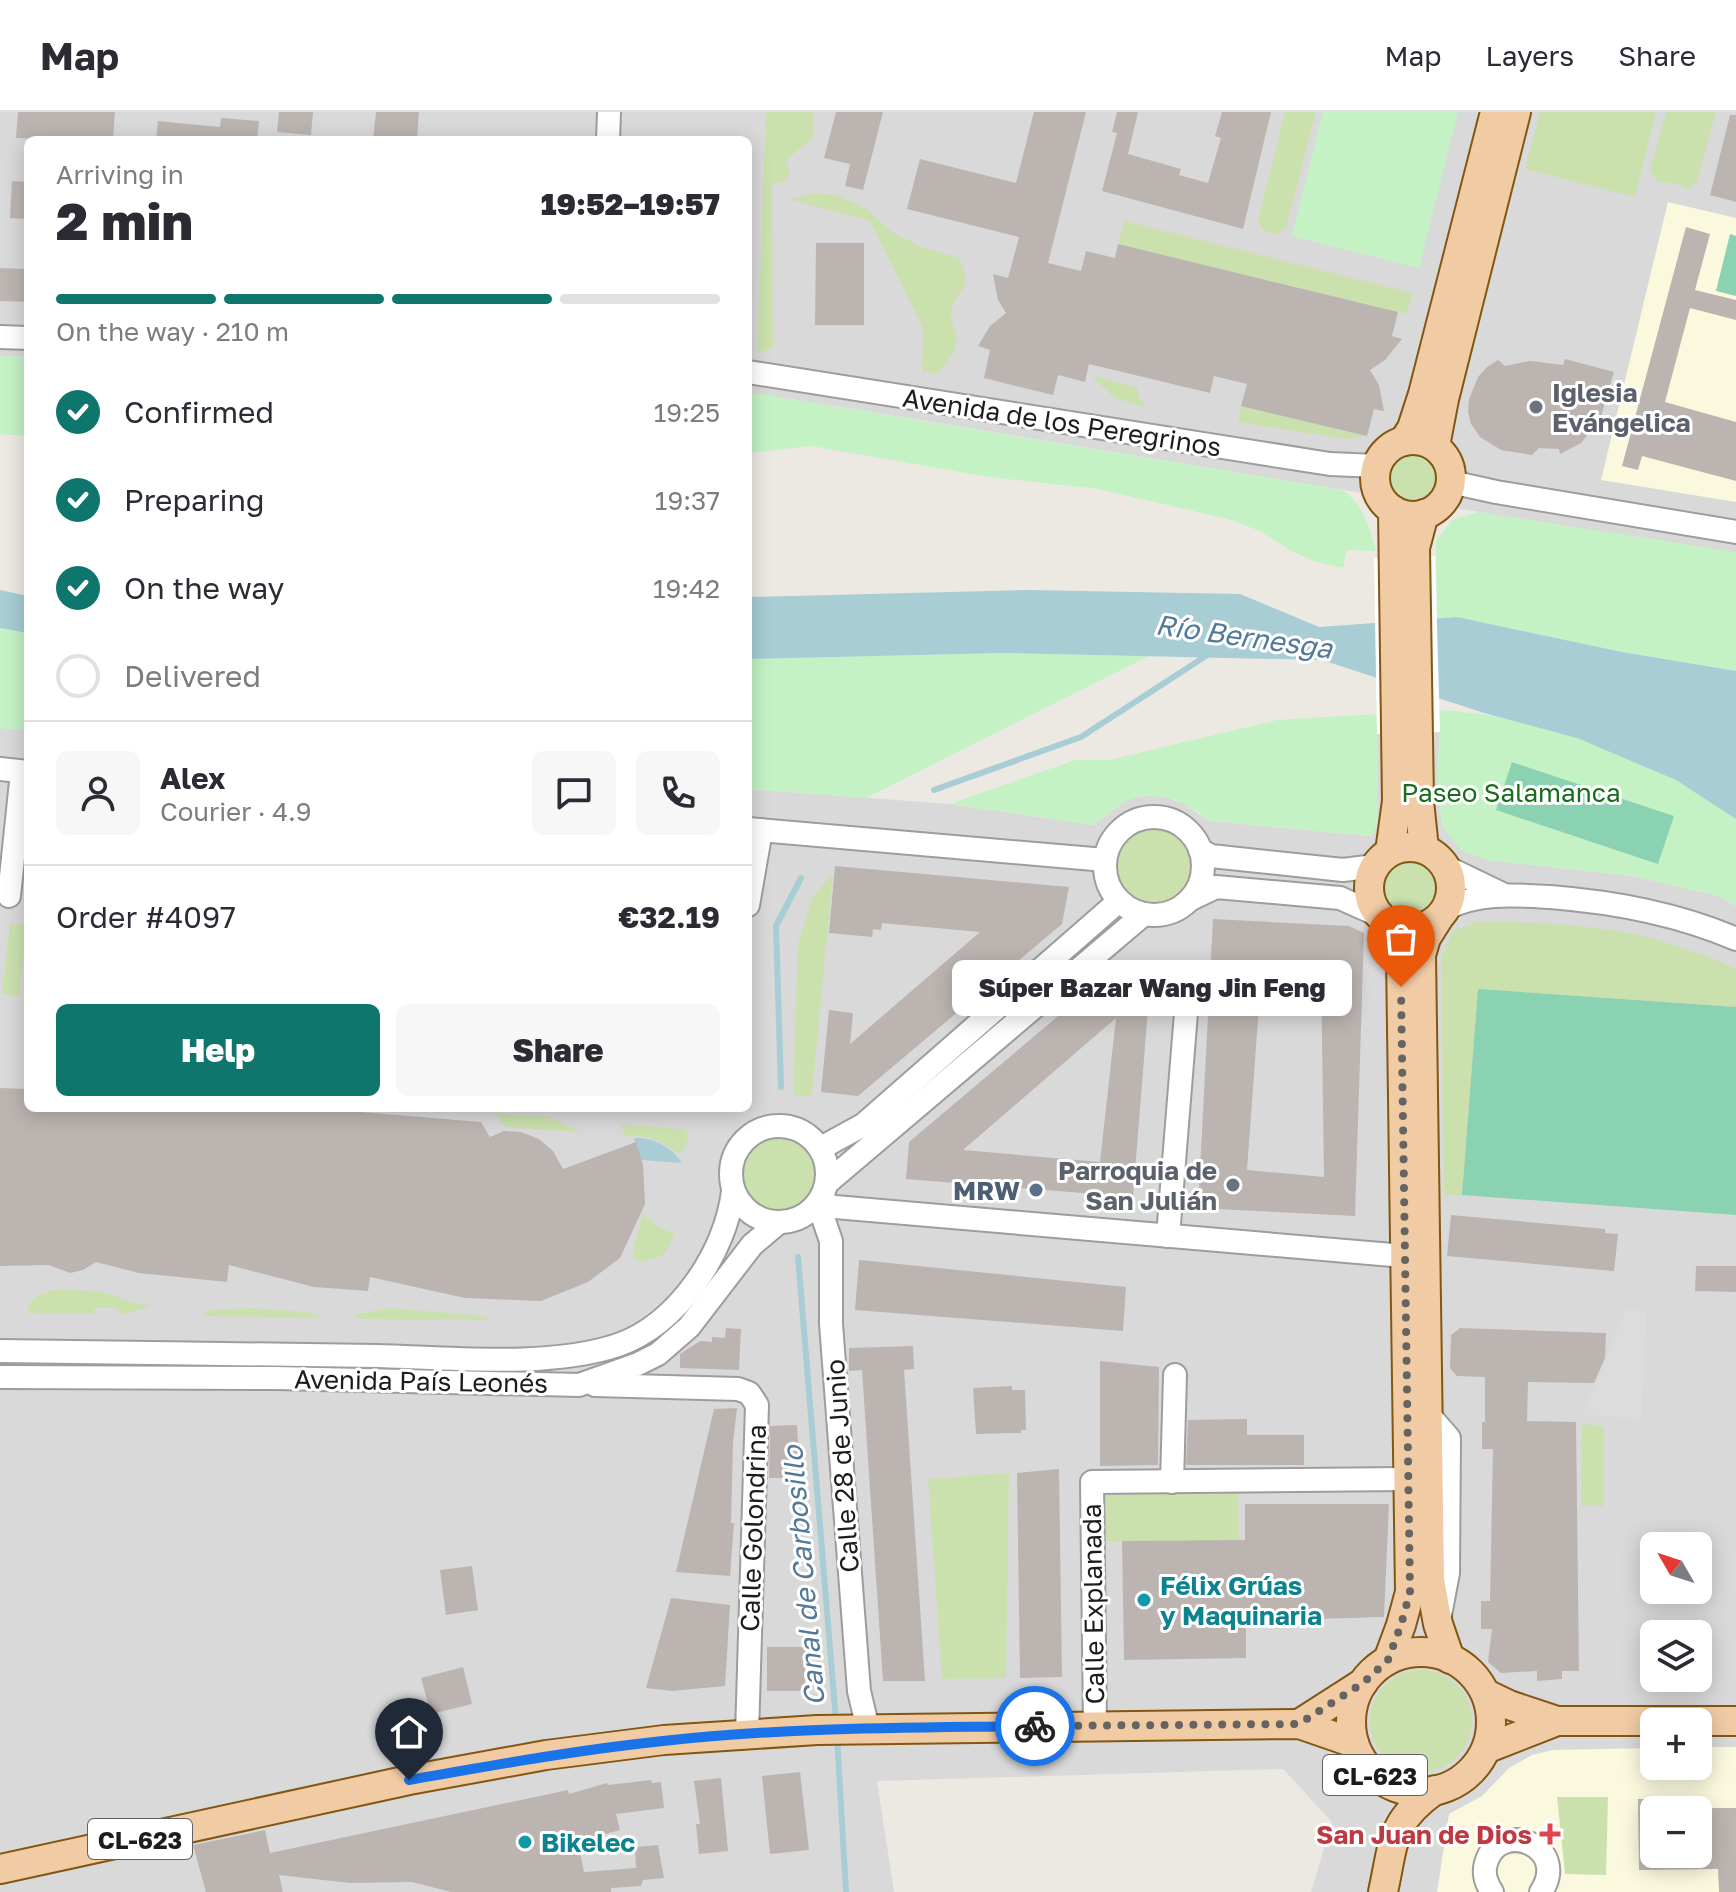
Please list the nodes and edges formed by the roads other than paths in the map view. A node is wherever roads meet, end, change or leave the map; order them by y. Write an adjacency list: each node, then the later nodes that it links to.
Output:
1 (609, 112): 4 (street)
2 (1495, 112): 8 (main road)
3 (1516, 112): 9 (main road)
4 (608, 136)
5 (0, 337): 6 (street)
6 (24, 338)
7 (752, 373): 10 (street, Avenida de los Peregrinos)
8 (1404, 441): 9 (main road); 10 (main road)
9 (1435, 446): 11 (main road)
10 (1377, 466): 12 (main road)
11 (1451, 482): 13 (main road); 14 (street)
12 (1393, 510): 13 (main road); 15 (main road)
13 (1424, 514): 15 (main road)
14 (1736, 532)
15 (1404, 558): 16 (main road)
16 (1407, 733): 21 (main road); 22 (main road)
17 (17, 771): 25 (street)
18 (754, 829): 20 (street); 23 (street)
19 (1200, 850): 22 (street); 23 (street); 26 (street)
20 (752, 854)
21 (1435, 858): 22 (main road); 24 (street); 28 (main road)
22 (1382, 859): 30 (main road)
23 (1105, 860): 27 (street)
24 (1503, 894): 28 (street); 31 (street)
25 (9, 896)
26 (1191, 899): 29 (street); 30 (street)
27 (1119, 901): 29 (street); 33 (street)
28 (1442, 913): 30 (main road); 46 (main road)
29 (1144, 914): 34 (street)
30 (1382, 919): 39 (main road)
31 (1736, 939)
32 (1188, 988): 38 (street)
33 (821, 1148): 34 (street); 35 (street)
34 (828, 1182): 36 (street)
35 (733, 1191): 37 (street); 40 (street, Avenida País Leonés)
36 (818, 1203): 37 (street); 38 (street); 57 (street, Calle 28 de Junio)
37 (778, 1223): 41 (street, Avenida País Leonés)
38 (1168, 1236): 39 (street)
39 (1404, 1256): 46 (main road)
40 (0, 1351)
41 (658, 1354): 44 (street, Avenida País Leonés); 45 (street)
42 (1175, 1375): 48 (street)
43 (0, 1377): 44 (street, Avenida País Leonés)
44 (579, 1385): 45 (street, Calle Golondrina)
45 (682, 1386): 58 (street, Calle Golondrina)
46 (1421, 1401): 47 (main road); 49 (main road)
47 (1406, 1479): 48 (street); 50 (main road)
48 (1172, 1482): 56 (street, Calle Explanada)
49 (1450, 1659): 50 (main road, CL-623); 52 (main road)
50 (1388, 1660): 51 (main road, CL-623)
51 (1363, 1683): 55 (main road, CL-623); 59 (main road, CL-623)
52 (1486, 1694): 53 (main road); 60 (main road)
53 (1557, 1721): 54 (main road); 60 (main road)
54 (1736, 1721)
55 (1299, 1724): 56 (main road, CL-623); 59 (main road, CL-623)
56 (1095, 1725): 57 (main road, CL-623)
57 (860, 1729): 58 (main road, CL-623)
58 (747, 1734): 64 (main road, CL-623)
59 (1354, 1743): 61 (main road, CL-623)
60 (1488, 1748): 62 (main road, CL-623)
61 (1372, 1773): 62 (main road, CL-623); 63 (main road)
62 (1435, 1790): 63 (main road)
63 (1397, 1829): 65 (main road)
64 (0, 1869)
65 (1383, 1892)
66 (1492, 1892): 67 (street)
67 (1541, 1892)

